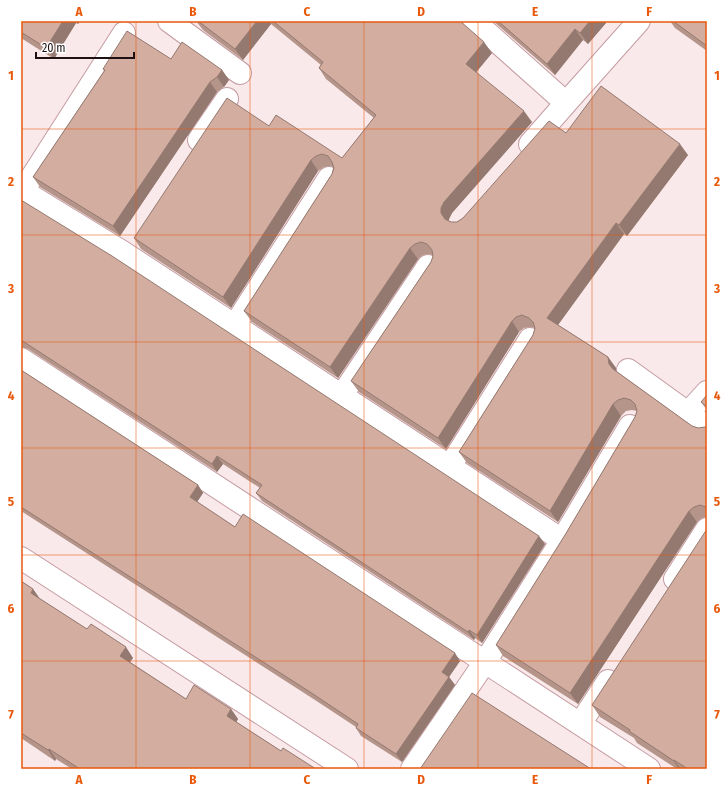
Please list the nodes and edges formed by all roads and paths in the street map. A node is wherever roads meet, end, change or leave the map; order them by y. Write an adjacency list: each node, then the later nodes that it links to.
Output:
1 (169, 21): 5 (street)
2 (474, 21): 7 (street)
3 (633, 23): 7 (street)
4 (124, 33): 11 (street)
5 (240, 73)
6 (227, 99): 9 (street)
7 (566, 103): 8 (street)
8 (519, 156)
9 (188, 157)
10 (329, 178): 13 (street)
11 (22, 192): 13 (street)
12 (428, 266): 18 (street)
13 (234, 325): 18 (street)
14 (530, 339): 22 (street)
15 (21, 359): 27 (street)
16 (628, 370): 19 (street)
17 (707, 392): 19 (street)
18 (342, 395): 22 (street)
19 (688, 412): 21 (street)
20 (632, 422): 24 (street)
21 (707, 427)
22 (450, 466): 24 (street)
23 (707, 529): 26 (street)
24 (562, 540): 27 (street)
25 (21, 558): 30 (street)
26 (665, 594)
27 (485, 662): 29 (street); 31 (street)
28 (618, 665): 29 (street)
29 (580, 724): 32 (street)
30 (347, 769)
31 (412, 769)
32 (649, 769)

